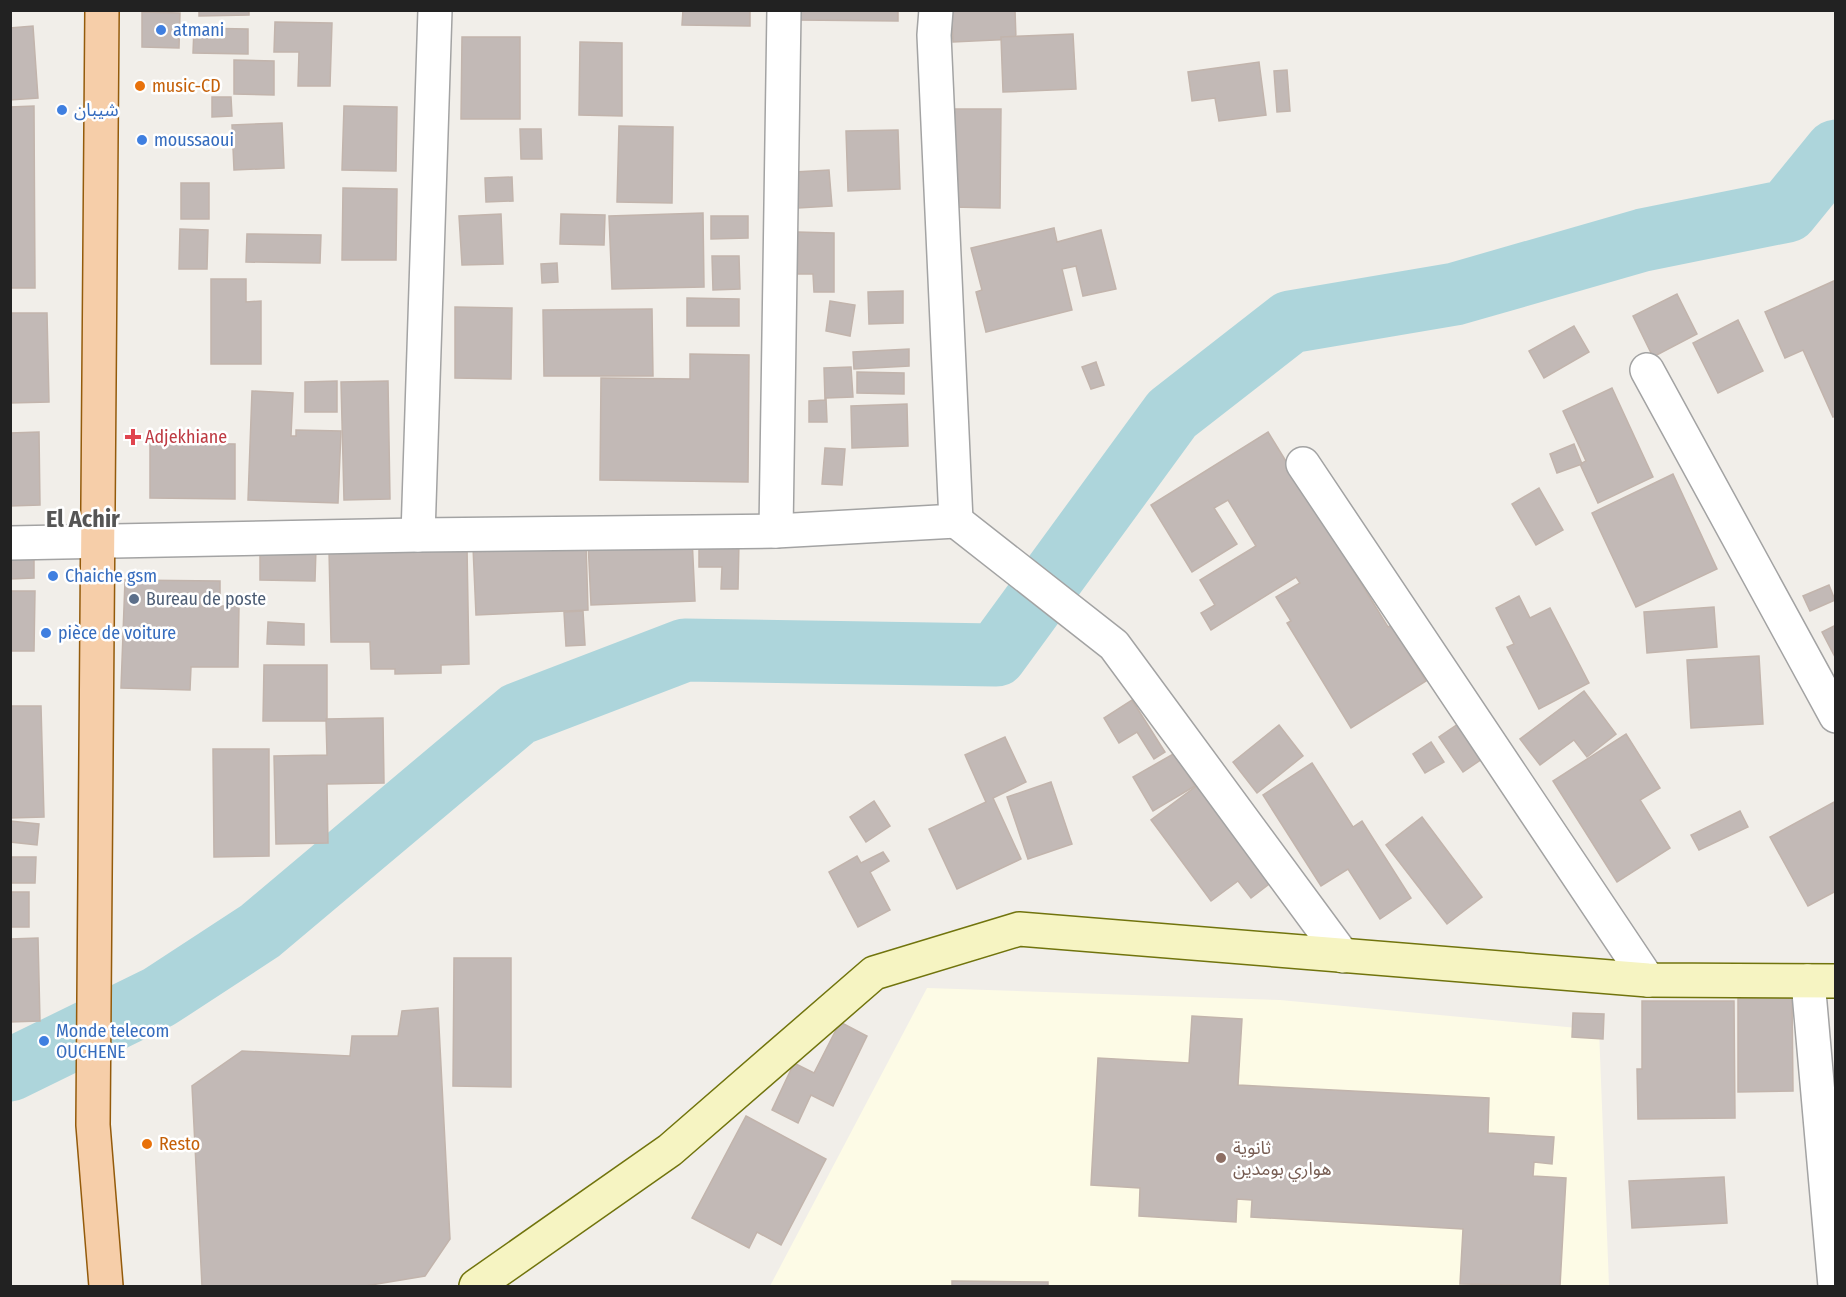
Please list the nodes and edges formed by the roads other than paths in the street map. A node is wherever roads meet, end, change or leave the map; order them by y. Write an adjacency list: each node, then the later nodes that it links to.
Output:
1 (102, 10): 11 (main road)
2 (435, 10): 9 (street)
3 (784, 10): 8 (street)
4 (936, 10): 7 (street)
5 (1647, 370): 12 (street)
6 (1303, 464): 14 (street)
7 (956, 521): 8 (street); 13 (street)
8 (776, 531): 9 (street)
9 (418, 535): 11 (street)
10 (10, 543): 11 (street)
11 (97, 543): 16 (main road)
12 (1836, 716)
13 (1343, 956): 14 (street); 17 (street)
14 (1648, 980): 15 (street)
15 (1822, 981): 18 (street)
16 (106, 1287)
17 (476, 1287)
18 (1835, 1287)

